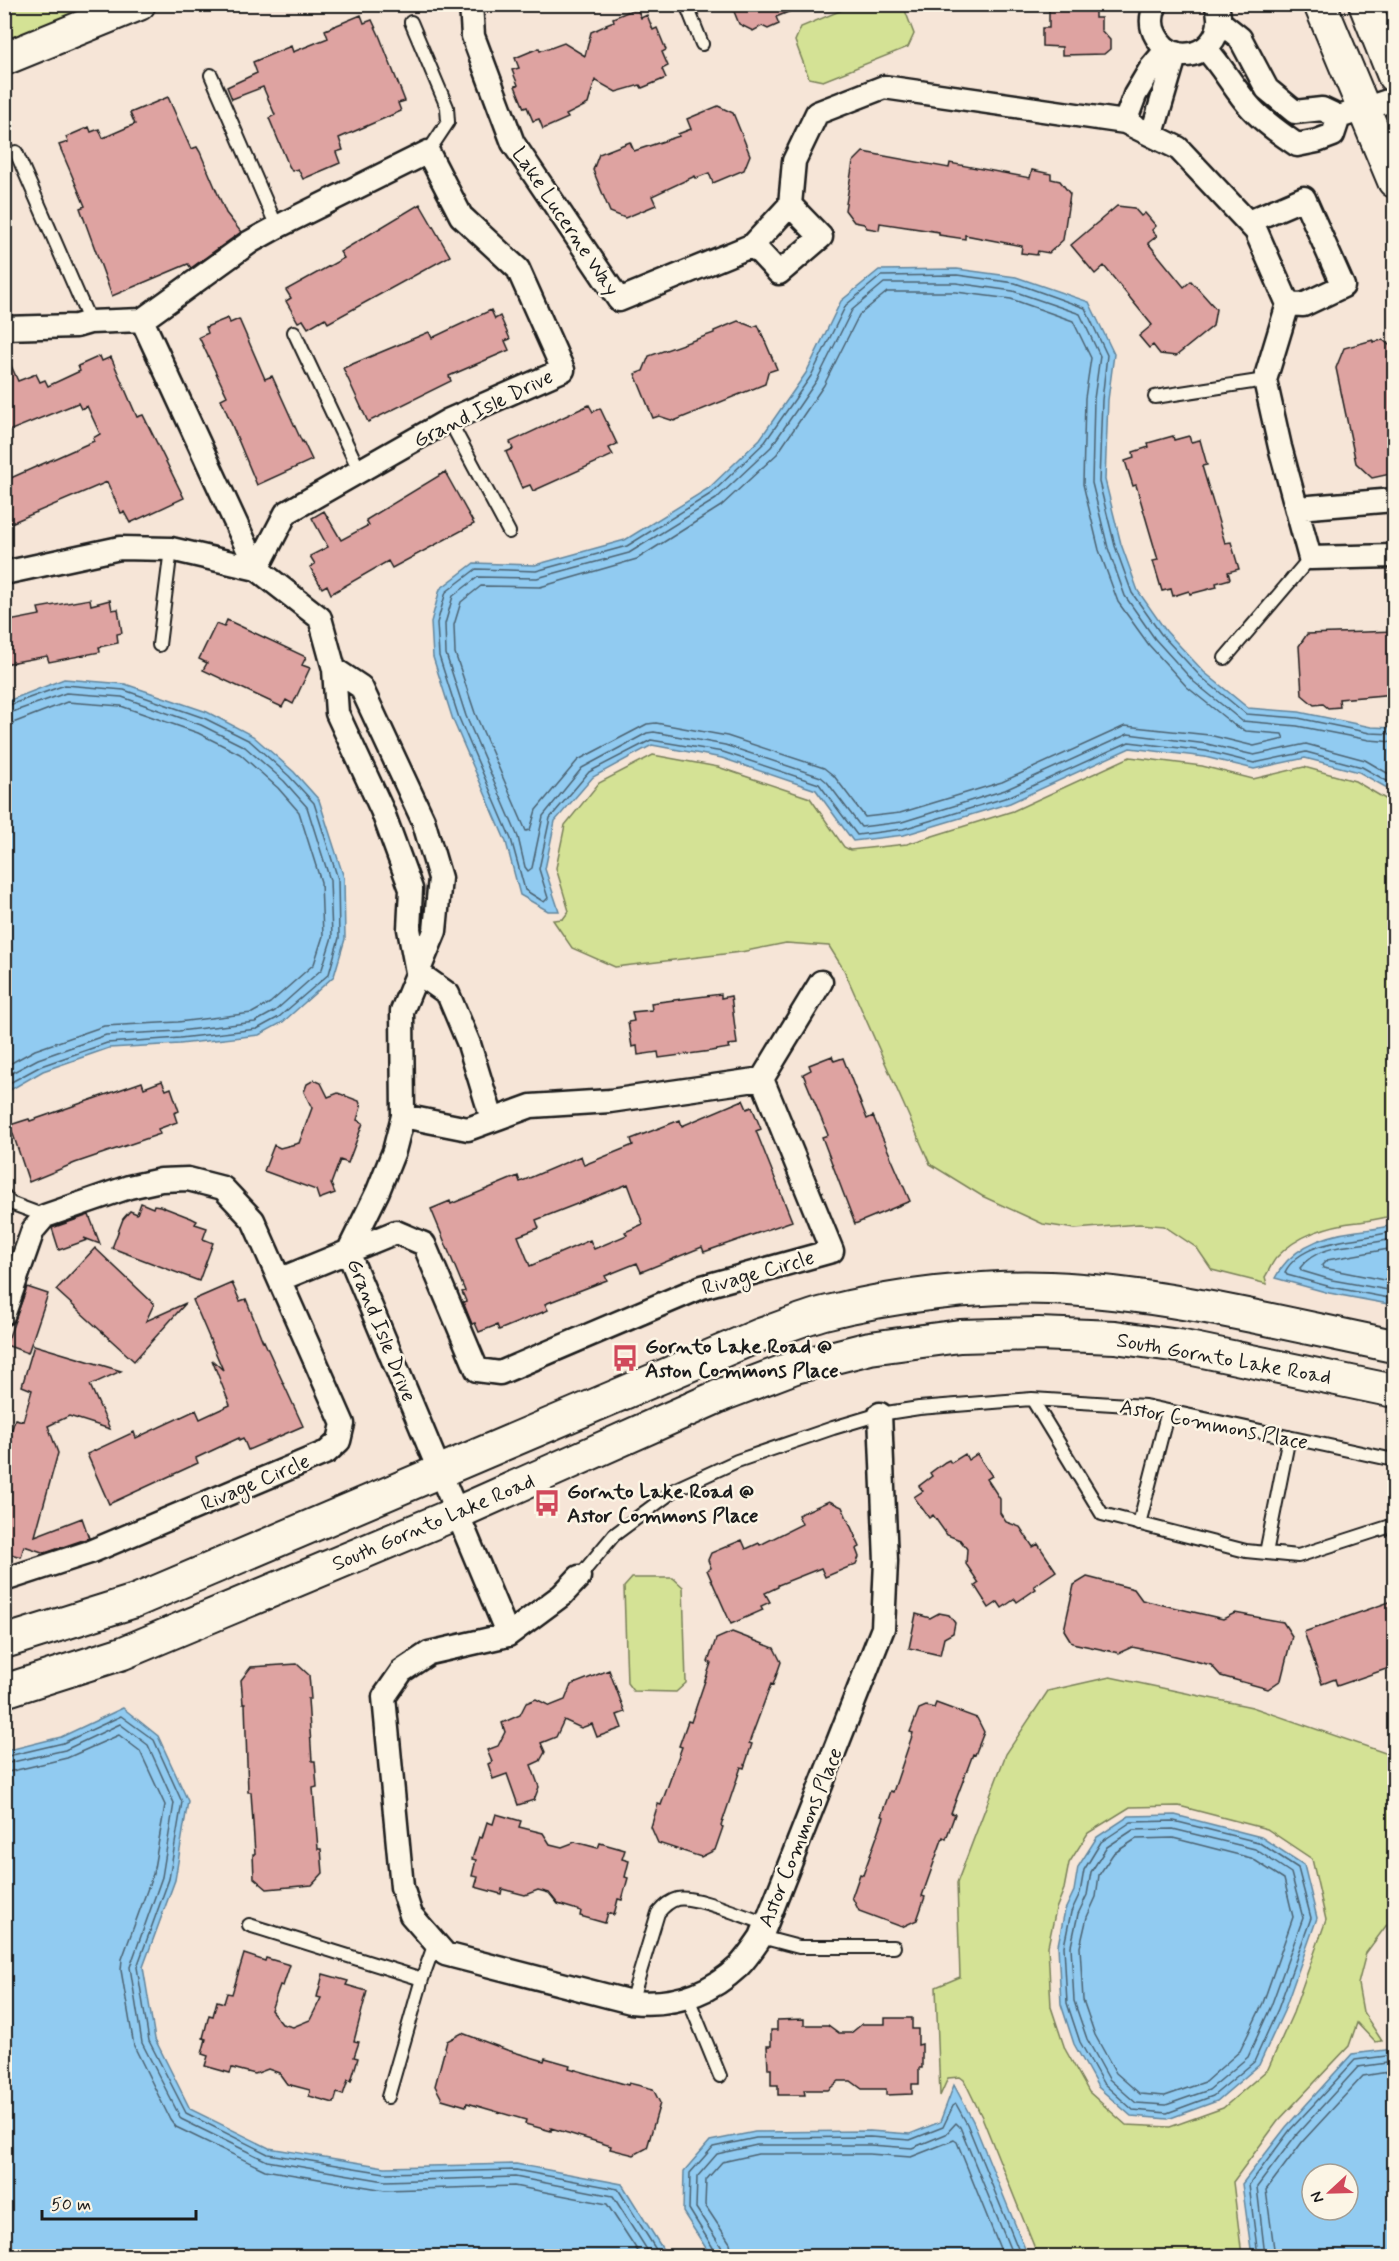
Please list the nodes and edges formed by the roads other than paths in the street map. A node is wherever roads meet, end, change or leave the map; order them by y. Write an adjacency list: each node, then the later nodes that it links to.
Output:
1 (139, 4): 12 (street)
2 (471, 4): 25 (street, Lake Lucerne Way)
3 (686, 4): 9 (lane)
4 (1156, 4): 11 (street)
5 (1320, 4): 16 (street)
6 (1365, 4): 14 (street)
7 (1217, 9): 10 (street); 16 (street)
8 (411, 22): 20 (lane)
9 (702, 44)
10 (1206, 49): 11 (street); 16 (street)
11 (1171, 51): 17 (street); 18 (street)
12 (4, 59)
13 (211, 75): 24 (lane)
14 (1395, 76)
15 (1395, 99): 16 (street)
16 (1352, 113): 21 (street)
17 (1125, 122): 18 (street); 22 (street)
18 (1152, 134): 23 (street)
19 (16, 152): 28 (lane)
20 (428, 152): 24 (street); 33 (street, Grand Isle Drive)
21 (1395, 181)
22 (790, 205): 25 (street, Lake Lucerne Way); 25 (street)
23 (1248, 222): 26 (street); 26 (street)
24 (277, 227): 27 (street)
25 (753, 245)
26 (1288, 304): 31 (street)
27 (142, 320): 28 (street); 41 (street)
28 (90, 322): 29 (street)
29 (4, 328)
30 (294, 332): 34 (lane)
31 (1265, 380): 32 (lane); 36 (street)
32 (1155, 397)
33 (449, 420): 34 (street, Grand Isle Drive); 37 (lane)
34 (360, 472): 41 (street, Grand Isle Drive)
35 (1395, 500): 36 (street)
36 (1298, 508): 40 (street)
37 (509, 532)
38 (171, 549): 41 (street); 42 (street); 43 (lane)
39 (1395, 556): 40 (street)
40 (1310, 558): 44 (lane)
41 (257, 568): 45 (street)
42 (4, 573)
43 (159, 645)
44 (1225, 658)
45 (334, 669): 46 (street, Grand Isle Drive); 47 (street)
46 (409, 791): 47 (street); 48 (street, Grand Isle Drive)
47 (379, 804): 48 (street)
48 (417, 972): 51 (street, Grand Isle Drive); 52 (street)
49 (821, 982): 50 (street)
50 (762, 1079): 52 (street); 55 (street, Rivage Circle)
51 (403, 1116): 52 (street); 55 (street, Grand Isle Drive)
52 (492, 1119)
53 (4, 1195): 54 (lane)
54 (45, 1216): 56 (street, Rivage Circle); 57 (street)
55 (348, 1252): 56 (street, Rivage Circle); 65 (street, Grand Isle Drive)
56 (281, 1279): 71 (street, Rivage Circle)
57 (4, 1313)
58 (1395, 1346): 65 (street, South Gornto Lake Road)
59 (1395, 1391): 66 (street, South Gornto Lake Road)
60 (1032, 1398): 61 (lane, Astor Commons Place); 62 (lane, Astor Commons Place); 67 (lane)
61 (1168, 1411): 63 (lane, Astor Commons Place); 67 (lane)
62 (880, 1414): 70 (lane, Astor Commons Place); 76 (street, Astor Commons Place)
63 (1289, 1437): 64 (lane, Astor Commons Place); 69 (lane)
64 (1395, 1460)
65 (440, 1470): 66 (street, Grand Isle Drive); 73 (street, South Gornto Lake Road)
66 (457, 1513): 72 (street); 74 (street, South Gornto Lake Road)
67 (1139, 1524): 69 (lane)
68 (1395, 1525): 69 (lane)
69 (1266, 1553)
70 (579, 1577): 72 (street, Astor Commons Place)
71 (4, 1580)
72 (508, 1635): 77 (street, Astor Commons Place)
73 (4, 1642)
74 (4, 1691)
75 (249, 1925): 79 (lane)
76 (764, 1931): 78 (lane); 80 (street, Astor Commons Place); 81 (lane)
77 (435, 1943): 79 (lane); 81 (street, Astor Commons Place)
78 (894, 1947)
79 (422, 1979): 83 (lane)
80 (688, 1998): 81 (street, Astor Commons Place); 82 (lane)
81 (631, 2002)
82 (720, 2076)
83 (388, 2097)

